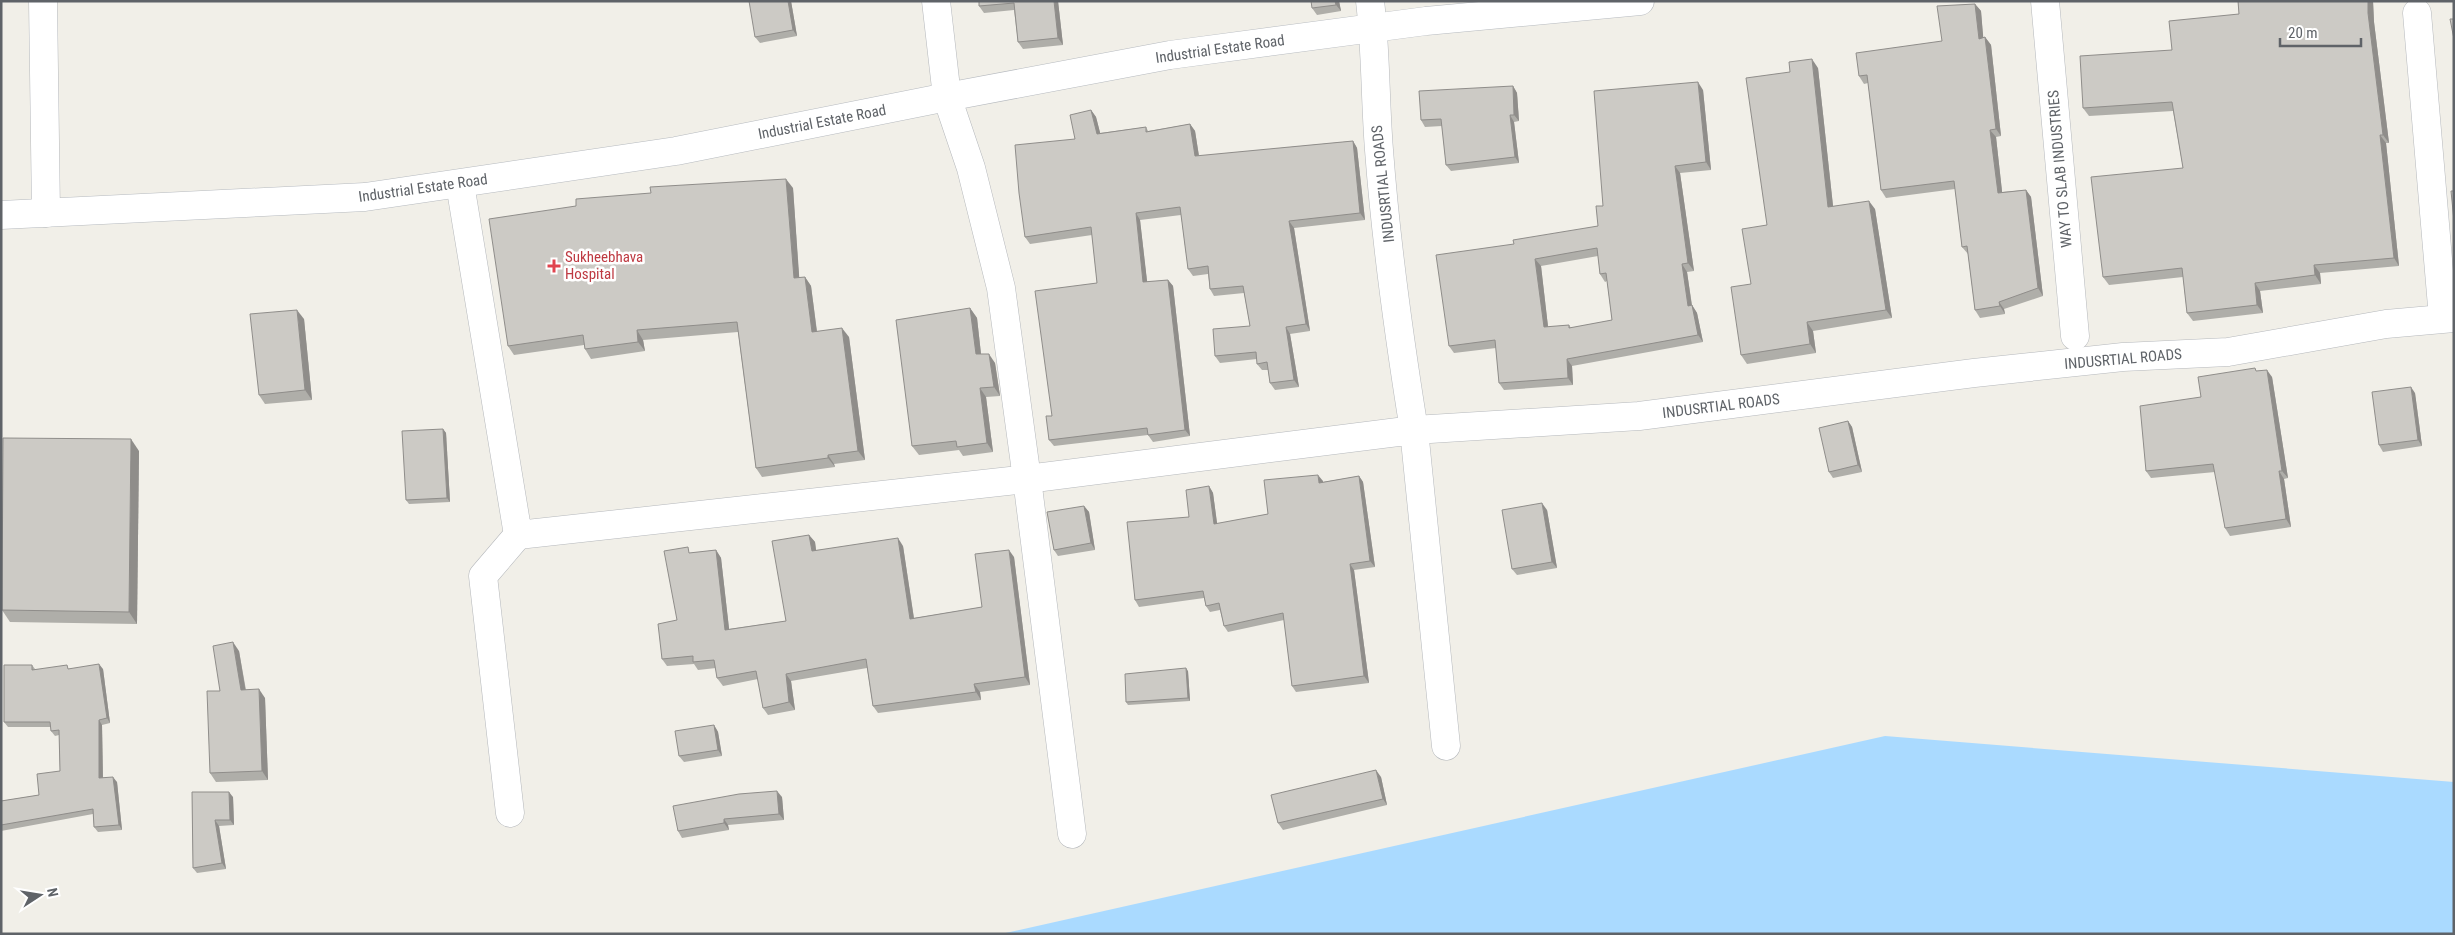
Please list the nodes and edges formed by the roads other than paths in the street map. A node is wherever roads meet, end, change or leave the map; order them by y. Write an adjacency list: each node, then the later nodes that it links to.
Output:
1 (43, 1): 10 (street)
2 (936, 1): 8 (street)
3 (1370, 1): 7 (street, INDUSRTIAL ROADS)
4 (1640, 1): 7 (street, Industrial Estate Road)
5 (2045, 1): 13 (street, WAY TO SLAB INDUSTRIES)
6 (2417, 13): 12 (street)
7 (1374, 28): 8 (street, Industrial Estate Road); 14 (street, INDUSRTIAL ROADS)
8 (947, 97): 9 (street, Industrial Estate Road); 15 (street)
9 (460, 184): 10 (street, Industrial Estate Road); 16 (street)
10 (46, 213): 11 (street, Industrial Estate Road)
11 (1, 215)
12 (2448, 318): 14 (street, INDUSRTIAL ROADS)
13 (2075, 336)
14 (1414, 430): 15 (street); 17 (street)
15 (1028, 479): 16 (street); 19 (street)
16 (518, 535): 18 (street)
17 (1446, 746)
18 (510, 814)
19 (1072, 834)

